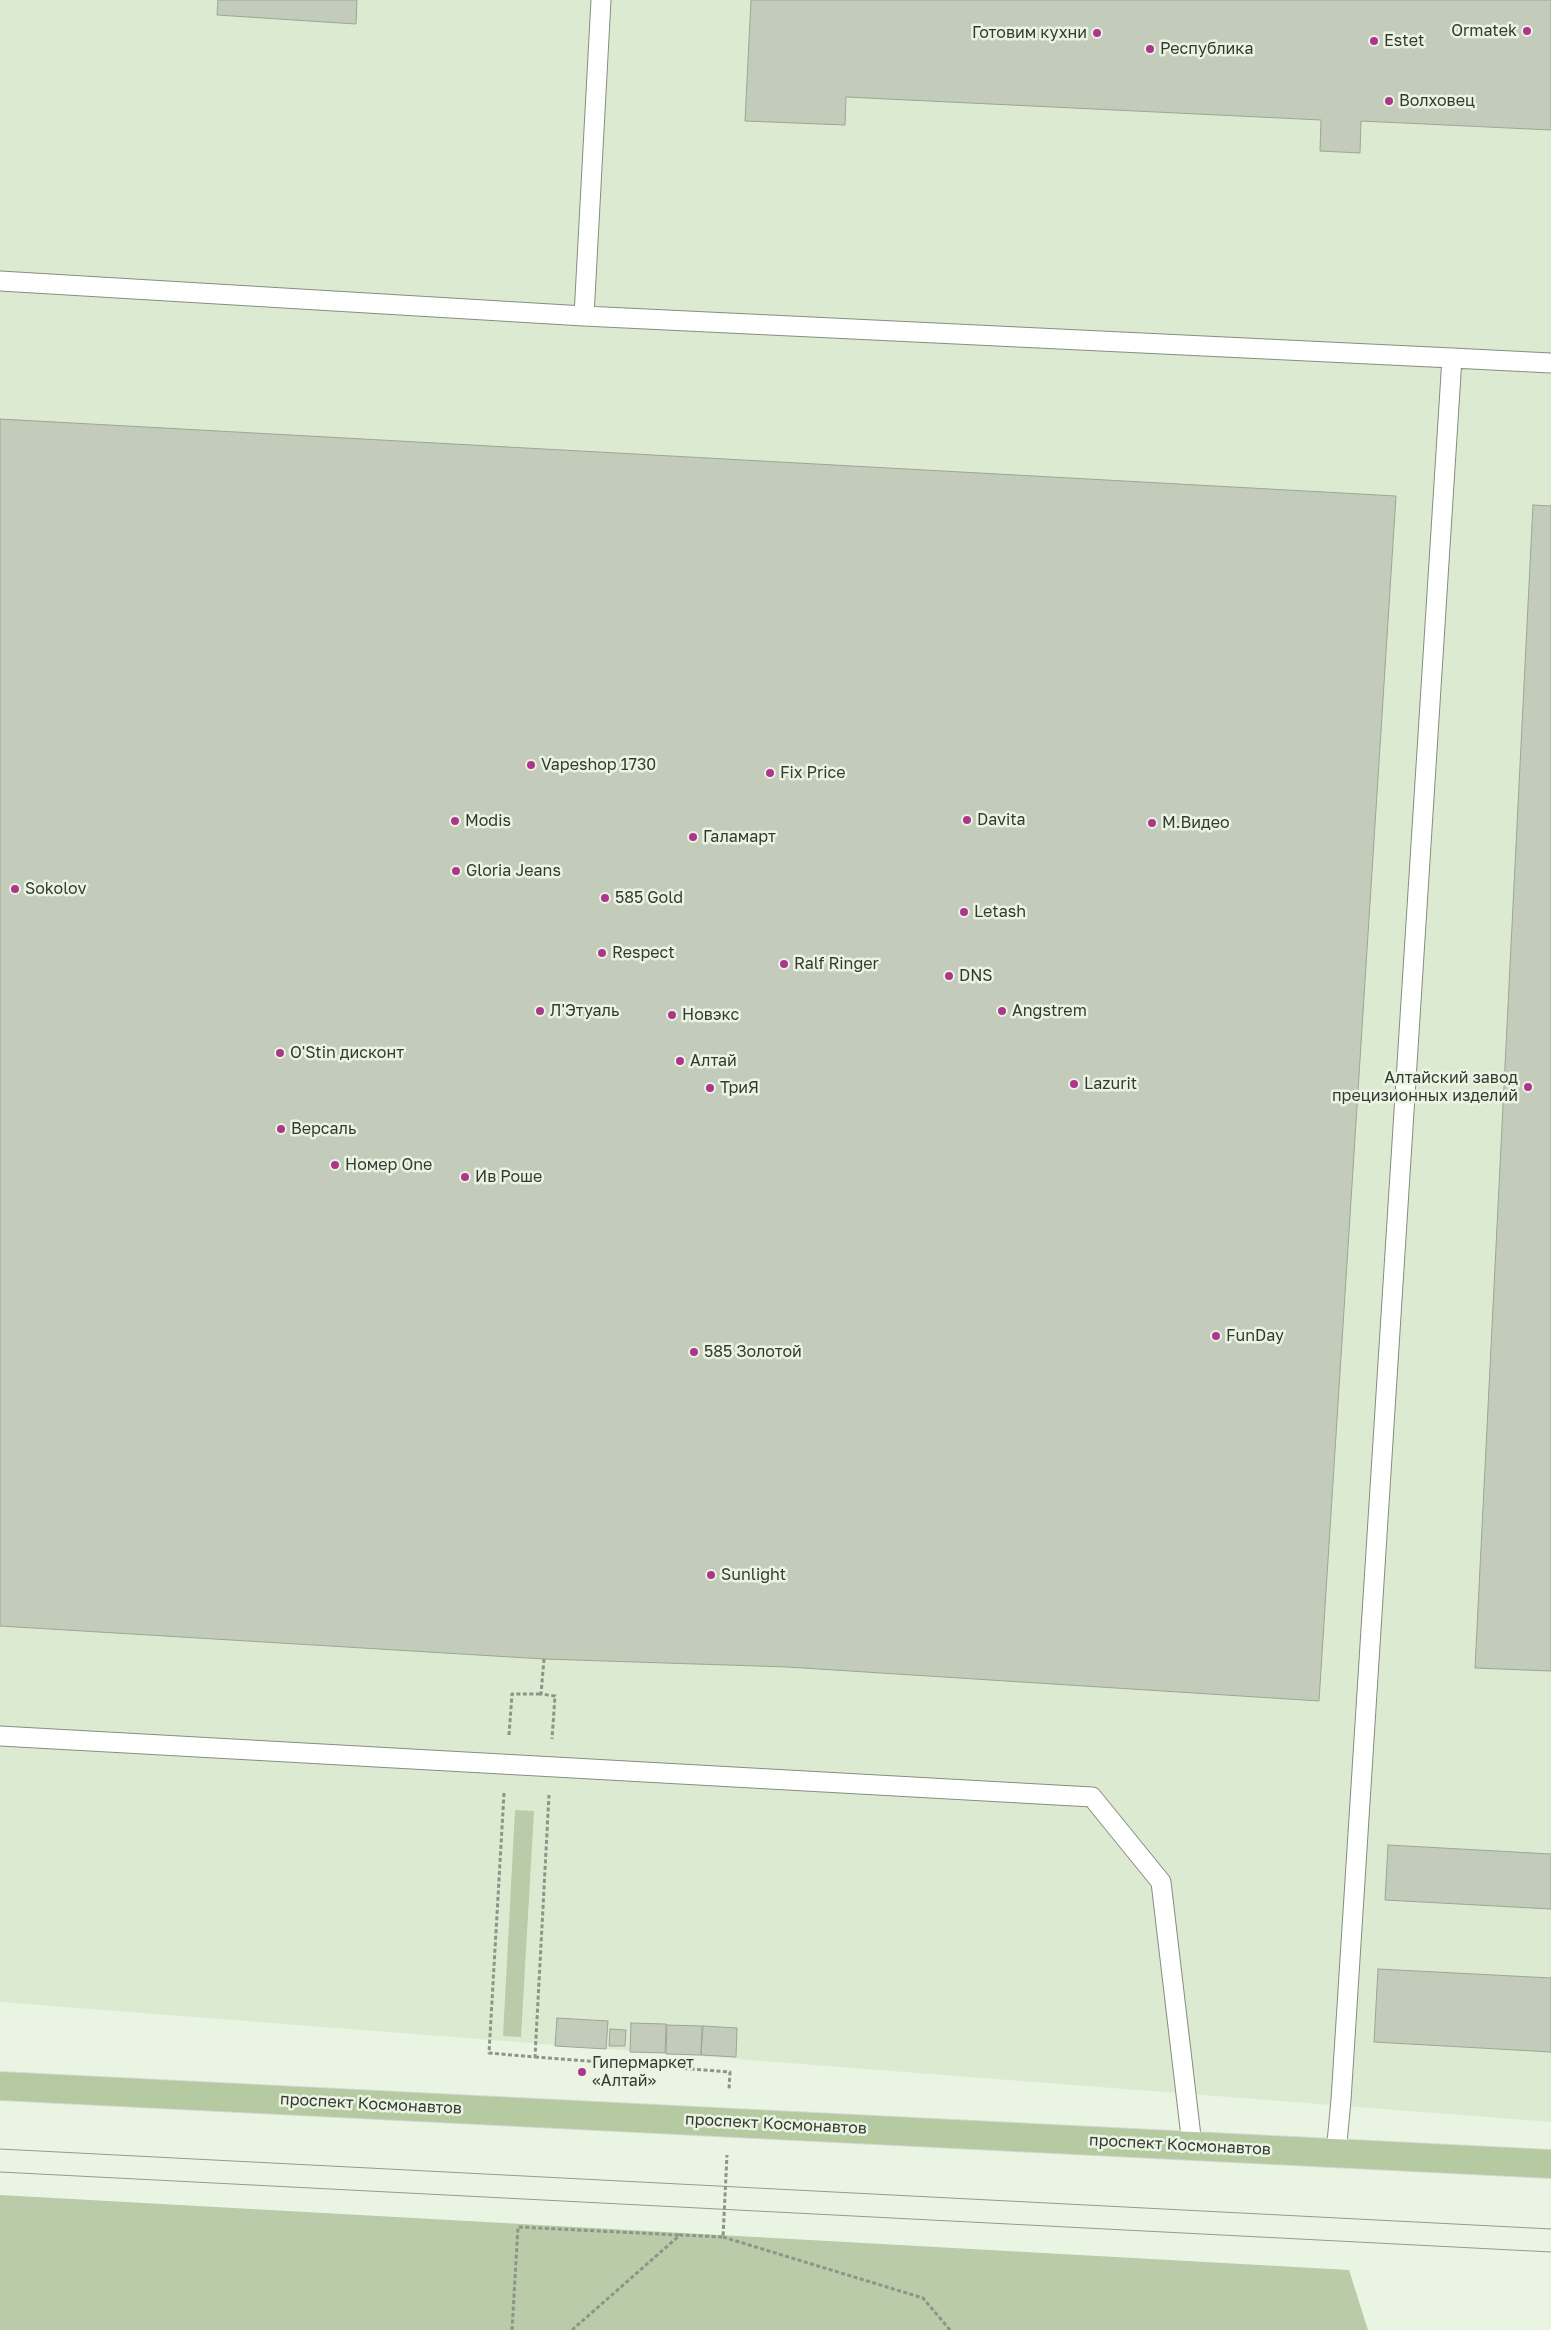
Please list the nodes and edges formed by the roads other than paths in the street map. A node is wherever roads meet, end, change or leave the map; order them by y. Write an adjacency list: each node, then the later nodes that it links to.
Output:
1 (601, 0): 3 (lane)
2 (0, 281): 3 (lane)
3 (584, 316): 4 (lane)
4 (1452, 358): 5 (lane); 9 (lane)
5 (1551, 363)
6 (0, 1736): 8 (lane)
7 (0, 2086): 8 (main road, проспект Космонавтов)
8 (1192, 2146): 9 (main road, проспект Космонавтов)
9 (1336, 2153): 10 (main road, проспект Космонавтов)
10 (1551, 2164)

